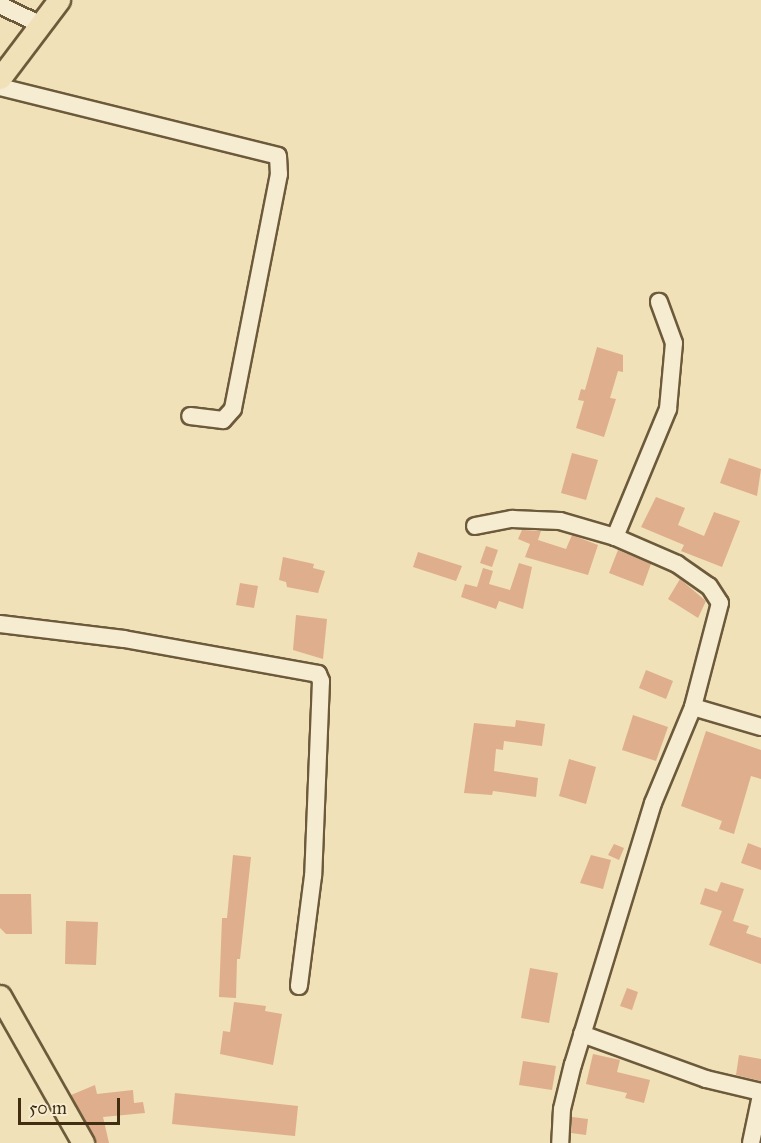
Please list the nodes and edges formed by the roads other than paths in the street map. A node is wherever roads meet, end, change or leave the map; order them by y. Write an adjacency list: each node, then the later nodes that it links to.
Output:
1 (59, 0): 3 (main road)
2 (0, 5): 3 (street)
3 (39, 24): 4 (main road)
4 (0, 78)
5 (0, 87): 7 (street)
6 (659, 302): 9 (street)
7 (190, 416)
8 (475, 526): 9 (street)
9 (615, 537): 11 (street)
10 (0, 624): 13 (street)
11 (693, 707): 12 (street); 15 (street)
12 (761, 726)
13 (299, 986)
14 (0, 996): 17 (main road)
15 (582, 1034): 16 (street); 18 (street)
16 (761, 1093): 19 (street)
17 (80, 1142)
18 (560, 1143)
19 (751, 1143)

